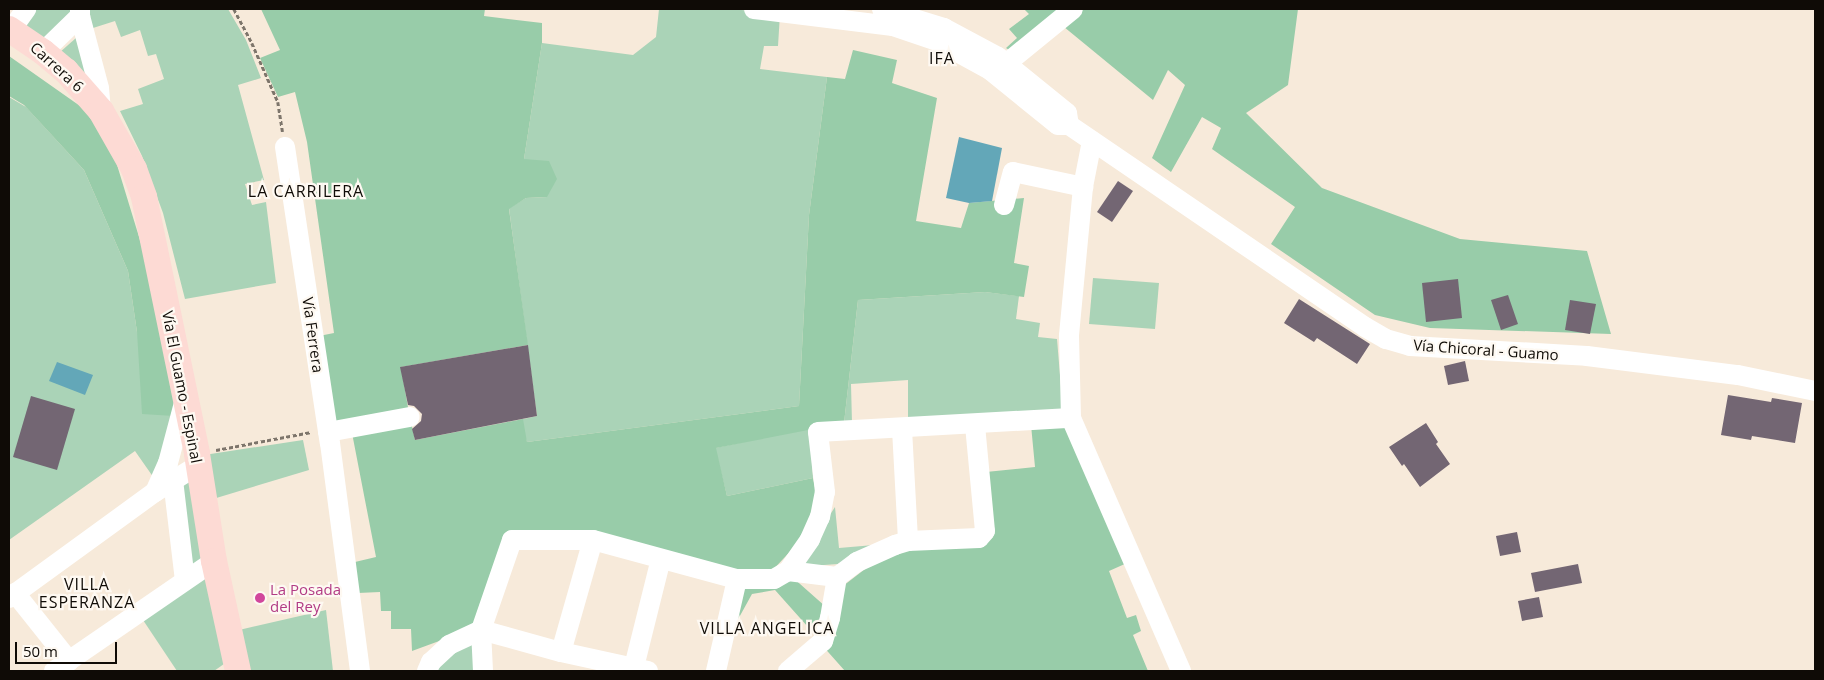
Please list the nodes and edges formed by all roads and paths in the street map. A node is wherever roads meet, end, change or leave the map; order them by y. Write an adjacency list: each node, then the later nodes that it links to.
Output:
1 (26, 9): 8 (street)
2 (234, 9): 13 (path)
3 (754, 9): 7 (street, Vía Chicoral - Guamo)
4 (882, 9): 10 (street, Vía Chicoral - Guamo)
5 (1073, 9): 10 (street)
6 (80, 13): 9 (street); 11 (street)
7 (855, 15): 10 (street, Vía Chicoral - Guamo)
8 (10, 29): 9 (main road, Carrera 6)
9 (43, 52): 11 (main road, Carrera 6)
10 (998, 64): 12 (street, Vía Chicoral - Guamo)
11 (101, 111): 17 (main road, Vía El Guamo - Espinal)
12 (1092, 141): 14 (street); 16 (street, Vía Chicoral - Guamo)
13 (285, 147): 22 (street, Vía Ferrera)
14 (1083, 187): 15 (street); 19 (street)
15 (1004, 206)
16 (1815, 391)
17 (185, 397): 23 (main road, Vía El Guamo - Espinal); 25 (street)
18 (410, 417): 22 (street)
19 (1071, 418): 20 (street); 45 (street)
20 (975, 425): 21 (street); 27 (street)
21 (902, 429): 27 (street); 30 (street)
22 (321, 432): 23 (path); 40 (street, Vía Ferrera)
23 (198, 459): 24 (street); 29 (main road, Vía El Guamo - Espinal)
24 (173, 480): 25 (street); 33 (street)
25 (155, 492): 34 (street)
26 (592, 540): 28 (street); 35 (street); 36 (street)
27 (908, 541): 31 (street)
28 (661, 559): 32 (street); 39 (street)
29 (214, 562): 33 (street); 38 (main road, Vía El Guamo - Espinal)
30 (788, 571): 31 (street); 32 (street)
31 (837, 577): 44 (street)
32 (738, 579): 43 (street)
33 (185, 580): 37 (street)
34 (12, 595): 37 (street)
35 (482, 630): 36 (street); 41 (street); 42 (street)
36 (561, 652): 39 (street)
37 (61, 666)
38 (232, 668)
39 (638, 670)
40 (360, 671)
41 (427, 671)
42 (483, 671)
43 (716, 671)
44 (788, 671)
45 (1181, 671)

